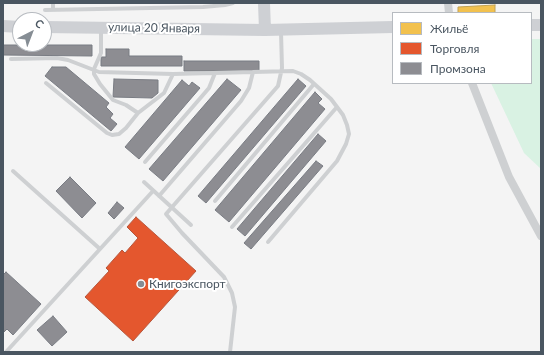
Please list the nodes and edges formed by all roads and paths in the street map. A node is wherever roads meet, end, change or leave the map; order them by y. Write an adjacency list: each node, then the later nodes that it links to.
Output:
1 (53, 3): 5 (lane)
2 (233, 3): 5 (lane)
3 (264, 3): 10 (street)
4 (45, 10): 5 (lane)
5 (53, 10)
6 (52, 27): 8 (street, улица 20 Января)
7 (392, 27): 9 (street, улица 20 Января)
8 (102, 28): 10 (street, улица 20 Января); 12 (lane)
9 (280, 29): 10 (street, улица 20 Января); 14 (lane)
10 (265, 30)
11 (12, 60): 12 (lane)
12 (94, 69): 16 (lane); 21 (lane)
13 (253, 72): 14 (lane); 15 (lane); 26 (lane)
14 (282, 72): 18 (lane); 28 (lane)
15 (215, 73): 16 (lane); 22 (lane)
16 (173, 74): 21 (lane)
17 (46, 83): 21 (lane)
18 (314, 84): 20 (lane); 27 (lane)
19 (472, 84): 31 (street)
20 (337, 107): 30 (lane); 32 (lane)
21 (138, 113)
22 (146, 162)
23 (13, 171): 33 (lane)
24 (144, 182): 25 (lane)
25 (153, 191): 26 (lane); 33 (lane)
26 (159, 196): 28 (lane)
27 (215, 201)
28 (172, 208): 29 (lane); 35 (lane)
29 (191, 225)
30 (232, 227)
31 (541, 236)
32 (268, 242)
33 (100, 249): 34 (lane)
34 (6, 352)
35 (230, 352)

